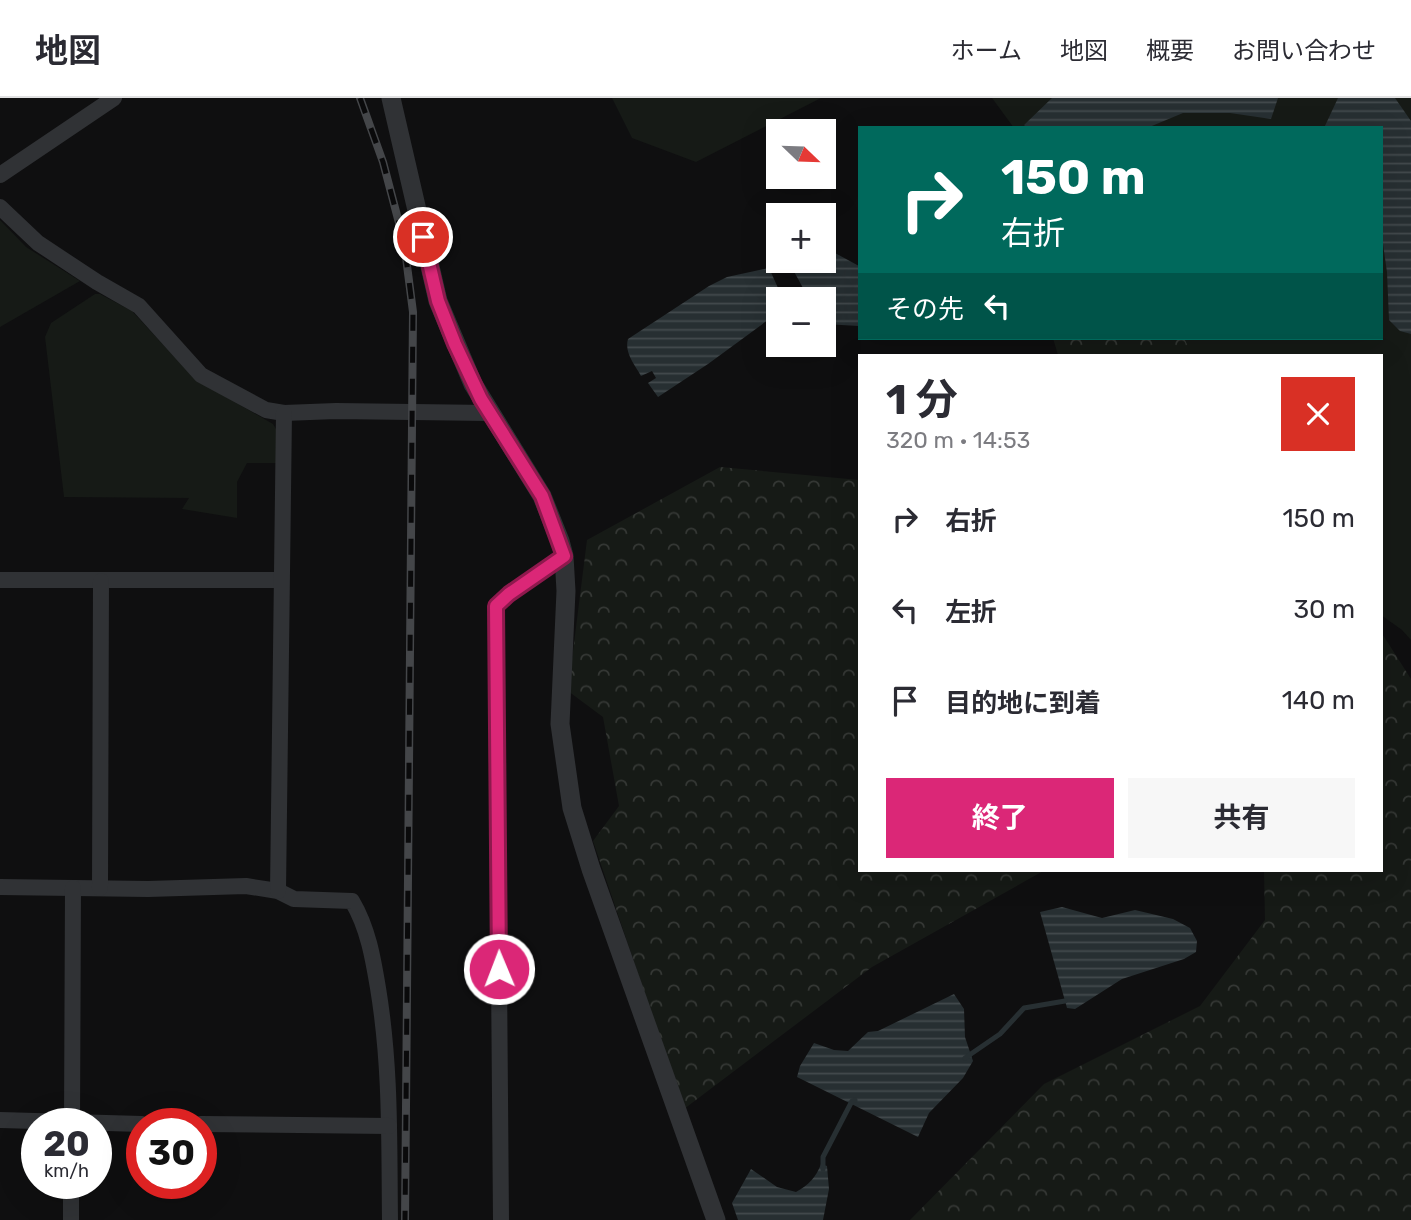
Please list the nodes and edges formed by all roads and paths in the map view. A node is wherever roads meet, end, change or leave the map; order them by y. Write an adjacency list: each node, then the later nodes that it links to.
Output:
1 (114, 98): 3 (street)
2 (391, 98): 6 (street)
3 (0, 175)
4 (0, 206): 5 (street)
5 (284, 413): 6 (street); 9 (street)
6 (489, 413): 7 (street)
7 (564, 556): 23 (street); 24 (street)
8 (0, 580): 10 (street)
9 (281, 580): 10 (street); 14 (street)
10 (101, 582): 13 (street)
11 (0, 887): 12 (street)
12 (73, 888): 13 (street); 15 (street)
13 (100, 888): 14 (street)
14 (278, 891): 19 (street)
15 (72, 1108)
16 (0, 1120): 17 (street)
17 (21, 1121)
18 (217, 1124): 19 (street)
19 (389, 1126): 22 (street)
20 (71, 1199): 21 (street)
21 (71, 1220)
22 (390, 1220)
23 (501, 1220)
24 (716, 1220)

